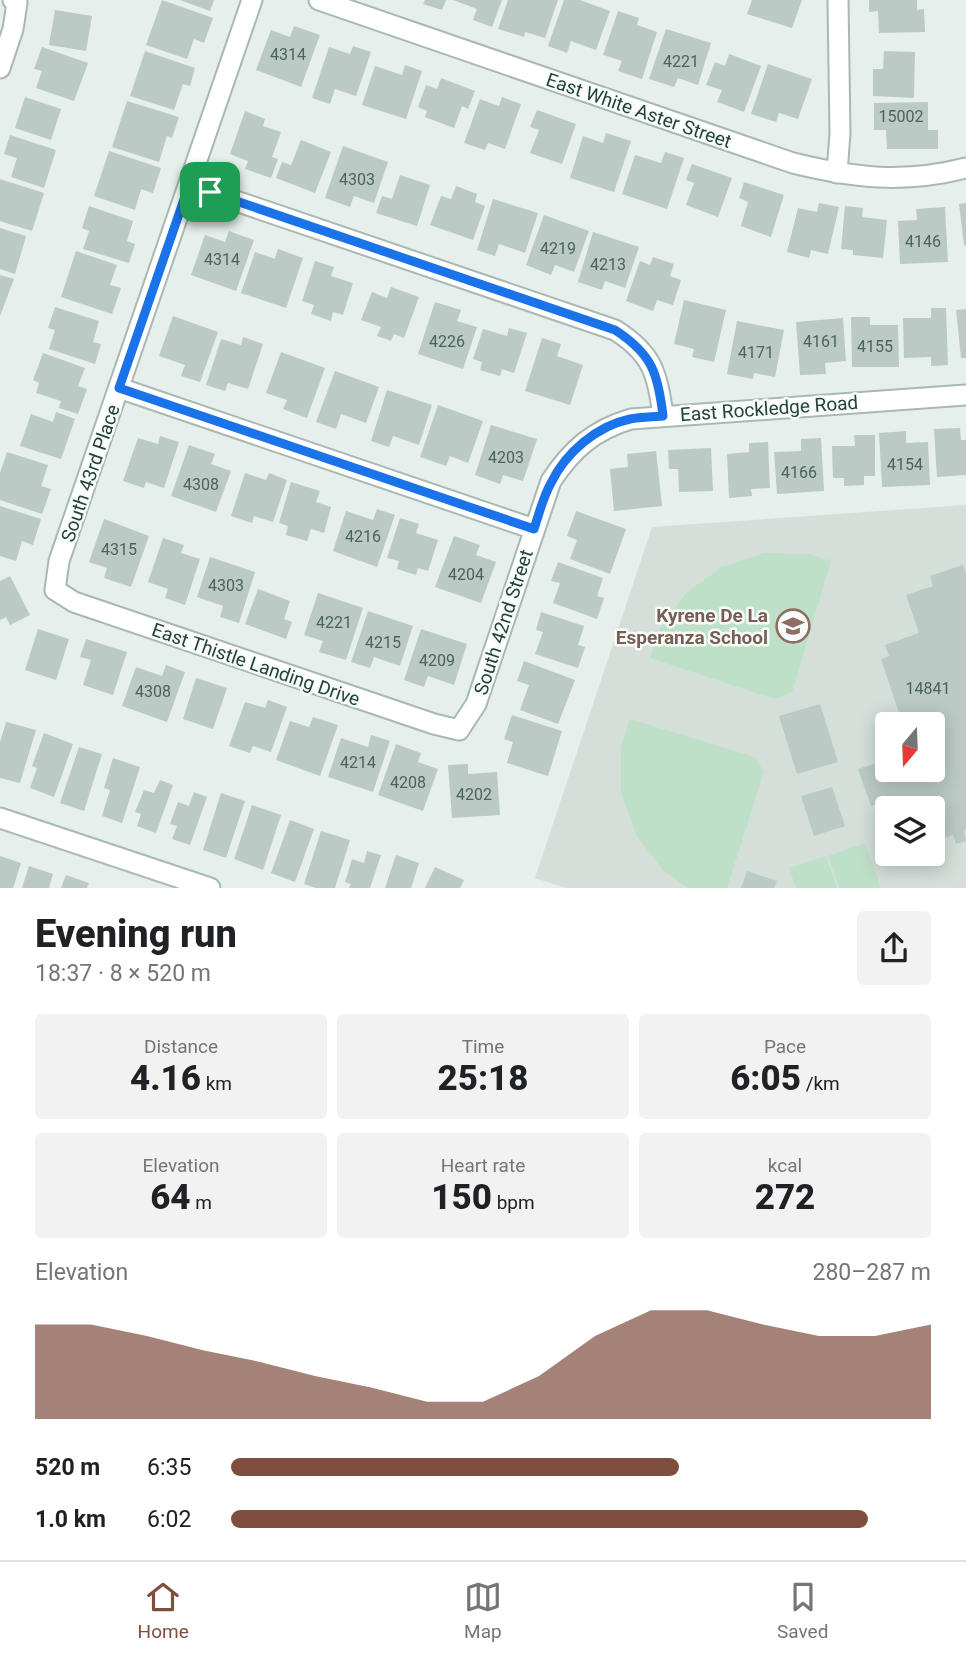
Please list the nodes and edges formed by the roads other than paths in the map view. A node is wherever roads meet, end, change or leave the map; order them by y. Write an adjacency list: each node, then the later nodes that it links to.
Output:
1 (253, 0): 8 (street, South 43rd Place)
2 (319, 0): 7 (street, East White Aster Street)
3 (838, 0): 7 (street)
4 (15, 2): 5 (street)
5 (0, 68)
6 (966, 168): 7 (street, East White Aster Street)
7 (837, 173)
8 (189, 185): 9 (street, South 43rd Place); 11 (street, East Rockledge Road)
9 (119, 388): 12 (street); 13 (street, South 43rd Place)
10 (966, 395): 11 (street, East Rockledge Road)
11 (663, 416): 12 (street, South 42nd Street)
12 (534, 529): 14 (street, South 42nd Street)
13 (55, 590): 14 (street, East Thistle Landing Drive)
14 (459, 730)
15 (0, 818): 16 (street)
16 (210, 888)

